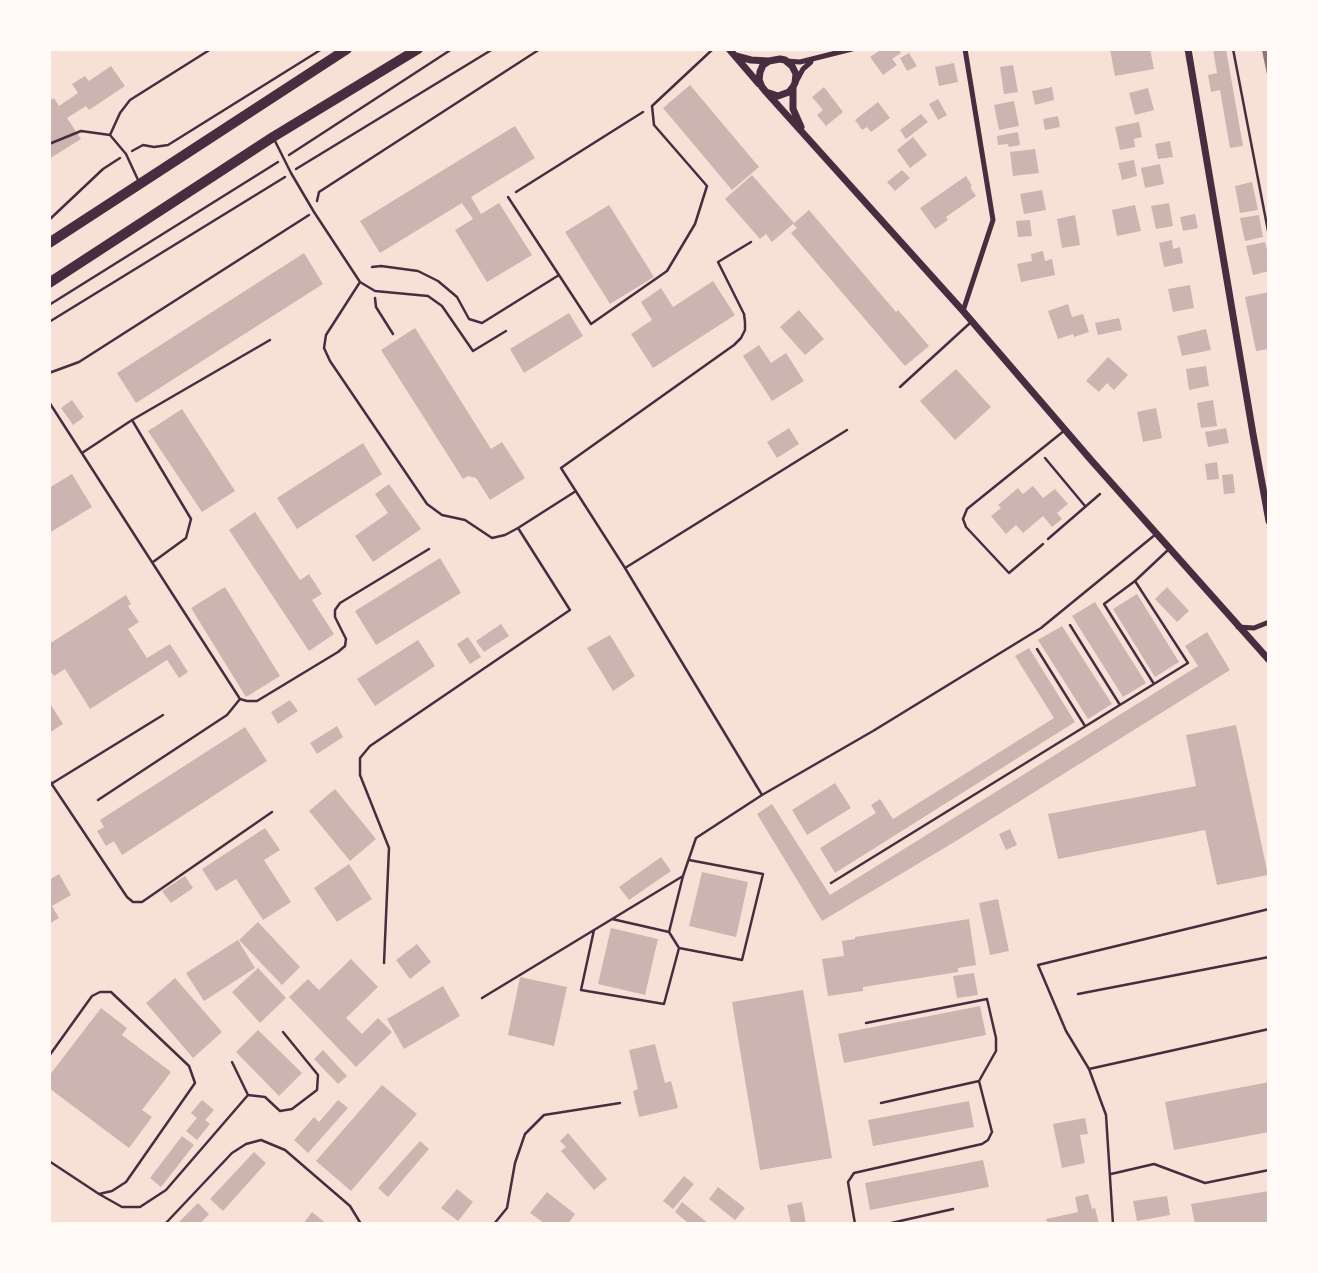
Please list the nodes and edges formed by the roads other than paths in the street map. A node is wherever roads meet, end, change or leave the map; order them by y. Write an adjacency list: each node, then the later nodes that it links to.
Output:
1 (211, 49): 16 (lane)
2 (347, 49): 19 (highway)
3 (418, 49): 17 (highway)
4 (713, 49): 25 (lane)
5 (852, 49): 11 (street)
6 (965, 49): 28 (street)
7 (1188, 49): 39 (street)
8 (1233, 49): 21 (lane)
9 (732, 52): 12 (street); 14 (street)
10 (785, 60): 11 (street); 12 (street); 13 (street)
11 (813, 60): 13 (street)
12 (769, 61): 14 (street)
13 (794, 85): 14 (street); 15 (street)
14 (764, 90): 15 (street)
15 (804, 134): 28 (street)
16 (110, 135): 18 (lane); 19 (lane)
17 (273, 137): 26 (lane); 27 (highway)
18 (49, 144)
19 (140, 183): 23 (highway)
20 (508, 197): 25 (lane)
21 (1269, 236)
22 (751, 242): 38 (lane)
23 (49, 243)
24 (372, 267): 25 (lane)
25 (559, 275)
26 (360, 282): 30 (lane); 40 (lane)
27 (49, 283)
28 (963, 311): 29 (street)
29 (972, 321): 32 (lane); 36 (street)
30 (506, 331)
31 (270, 340): 34 (lane)
32 (900, 387)
33 (49, 402): 37 (lane)
34 (132, 420): 37 (lane); 45 (lane)
35 (847, 430): 46 (lane)
36 (1065, 430): 41 (street); 42 (lane)
37 (82, 453): 45 (lane)
38 (576, 491): 40 (lane); 46 (lane)
39 (1269, 521)
40 (517, 528): 71 (lane)
41 (1156, 534): 44 (street); 59 (lane)
42 (1043, 544)
43 (429, 549): 54 (lane)
44 (1169, 549): 47 (lane); 50 (street)
45 (152, 562): 54 (lane)
46 (625, 568): 59 (lane)
47 (1135, 581): 53 (lane); 53 (lane)
48 (1269, 622): 50 (street)
49 (1070, 625): 55 (lane)
50 (1238, 626): 52 (street)
51 (1037, 649): 57 (lane)
52 (1269, 660)
53 (1154, 684): 55 (lane)
54 (240, 699): 60 (lane)
55 (1120, 705): 57 (lane)
56 (163, 715): 58 (lane)
57 (1085, 727): 64 (lane)
58 (50, 782): 61 (lane)
59 (762, 795): 62 (lane)
60 (98, 800)
61 (272, 812)
62 (690, 860): 63 (lane); 69 (lane)
63 (682, 876): 66 (lane); 68 (lane)
64 (831, 883)
65 (1269, 909): 79 (lane)
66 (612, 919): 67 (lane); 68 (lane)
67 (594, 929): 69 (lane); 73 (lane)
68 (669, 932): 69 (lane)
69 (679, 948)
70 (1269, 957): 72 (lane)
71 (384, 963)
72 (1078, 994)
73 (482, 998)
74 (866, 1023): 80 (lane)
75 (1269, 1029): 79 (lane)
76 (283, 1032): 81 (lane)
77 (49, 1056): 87 (lane)
78 (232, 1062): 81 (lane)
79 (1088, 1069): 86 (lane)
80 (979, 1081): 83 (lane); 92 (lane)
81 (248, 1095): 87 (lane)
82 (620, 1103): 91 (lane)
83 (881, 1103)
84 (49, 1161): 87 (lane)
85 (1269, 1170): 86 (lane)
86 (1111, 1174): 94 (lane)
87 (99, 1194)
88 (953, 1209): 93 (lane)
89 (165, 1224): 90 (lane)
90 (361, 1224)
91 (494, 1224)
92 (855, 1224)
93 (887, 1224)
94 (1113, 1224)

